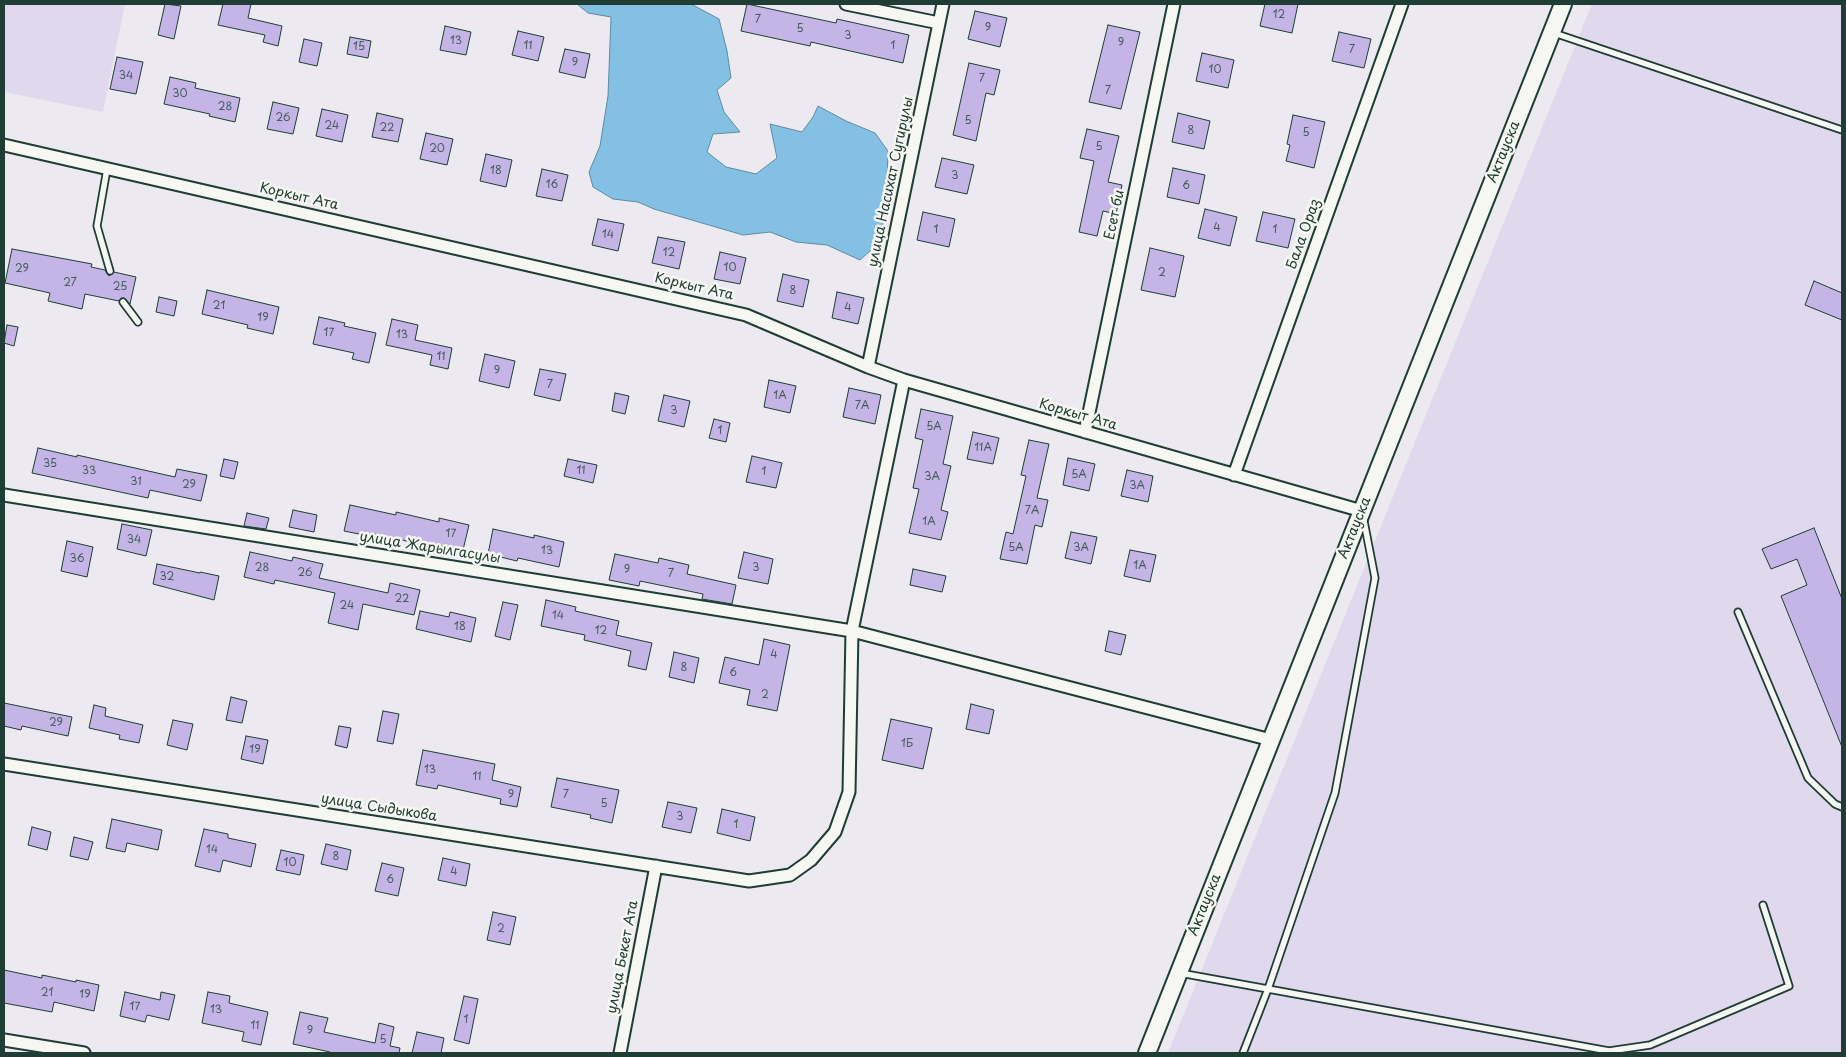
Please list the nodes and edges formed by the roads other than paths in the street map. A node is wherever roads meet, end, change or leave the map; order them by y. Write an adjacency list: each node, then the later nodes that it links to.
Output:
1 (846, 4): 6 (street)
2 (943, 4): 6 (street, улица Насихат Сугирулы)
3 (1174, 4): 16 (street, Есет би)
4 (1402, 4): 17 (street, Бала Ораз)
5 (1563, 4): 7 (main road, Актауска)
6 (939, 23): 14 (street, улица Насихат Сугирулы)
7 (1552, 32): 8 (lane); 19 (main road, Актауска)
8 (1842, 130)
9 (4, 145): 10 (street, Коркыт Ата)
10 (107, 169): 11 (lane); 14 (street, Коркыт Ата)
11 (110, 271)
12 (123, 302): 13 (lane)
13 (138, 322)
14 (868, 367): 15 (street, Коркыт Ата)
15 (904, 380): 16 (street, Коркыт Ата); 21 (street, улица Сыдыкова)
16 (1085, 432): 17 (street, Коркыт Ата)
17 (1234, 475): 19 (street, Коркыт Ата)
18 (4, 495): 21 (street, улица Жарылгасулы)
19 (1362, 511): 22 (main road, Актауска); 28 (lane)
20 (1738, 612): 24 (lane)
21 (852, 631): 22 (street, улица Жарылгасулы); 25 (street, улица Сыдыкова)
22 (1270, 740): 27 (main road, Актауска)
23 (4, 764): 25 (street, улица Сыдыкова)
24 (1842, 807)
25 (656, 866): 31 (street, улица Бекет Ата)
26 (1763, 905): 28 (lane)
27 (1178, 973): 28 (lane); 32 (main road, Актауска)
28 (1268, 989): 33 (lane)
29 (4, 1040): 30 (street)
30 (84, 1053)
31 (620, 1053)
32 (1147, 1053)
33 (1243, 1053)

